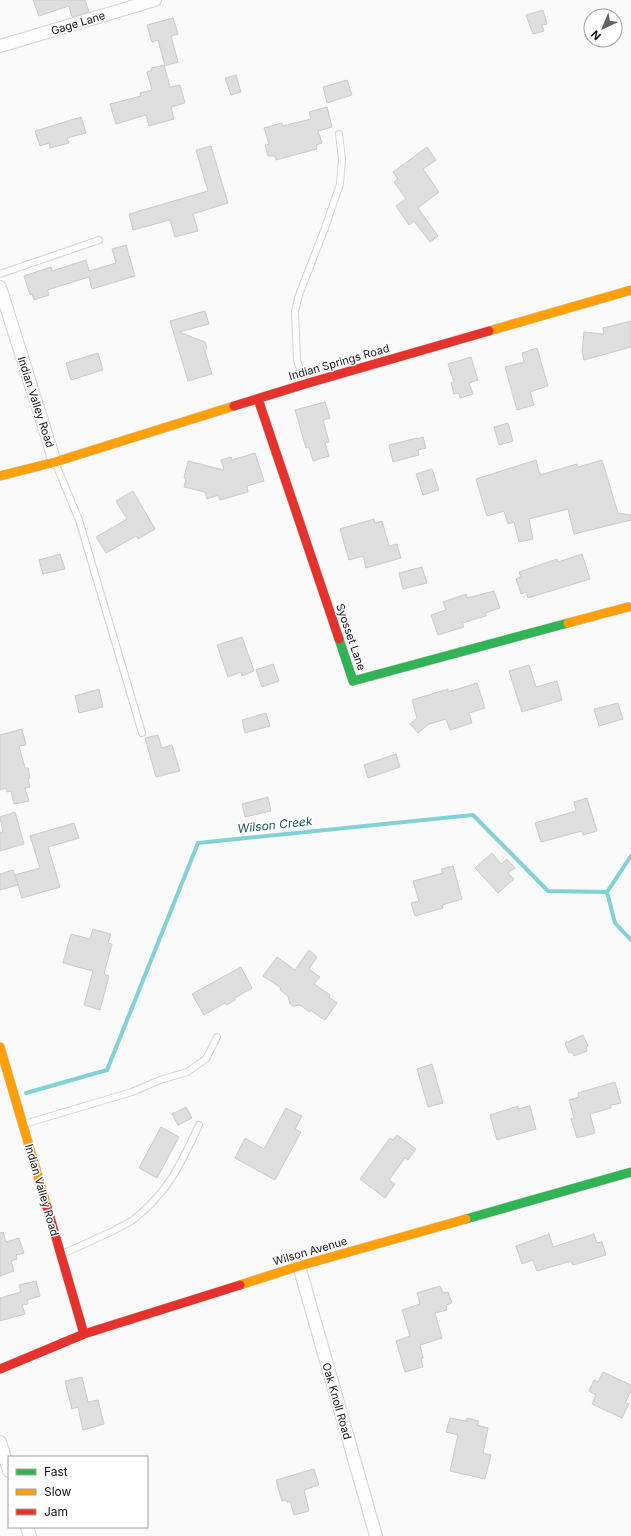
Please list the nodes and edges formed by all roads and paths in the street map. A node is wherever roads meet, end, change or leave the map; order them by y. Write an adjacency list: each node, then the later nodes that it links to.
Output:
1 (155, 0): 2 (street, Gage Lane)
2 (0, 46)
3 (339, 134): 8 (lane)
4 (99, 240): 5 (lane)
5 (0, 274)
6 (0, 287): 10 (street, Indian Valley Road)
7 (631, 290): 8 (street, Indian Springs Road)
8 (304, 384): 9 (street, Indian Springs Road)
9 (258, 399): 10 (street, Indian Springs Road); 12 (street, Syosset Lane)
10 (55, 462): 11 (street, Indian Valley Road); 13 (lane)
11 (0, 476)
12 (628, 607)
13 (142, 733)
14 (217, 1037): 16 (lane)
15 (0, 1047): 16 (street, Indian Valley Road)
16 (23, 1124): 19 (street, Indian Valley Road)
17 (199, 1125): 19 (lane)
18 (631, 1172): 20 (street, Wilson Avenue)
19 (61, 1255): 21 (street, Indian Valley Road)
20 (299, 1266): 21 (street, Wilson Avenue); 25 (street, Oak Knoll Road)
21 (84, 1334): 22 (street, Wilson Avenue)
22 (0, 1369)
23 (0, 1442): 24 (street)
24 (8, 1467)
25 (376, 1536)

